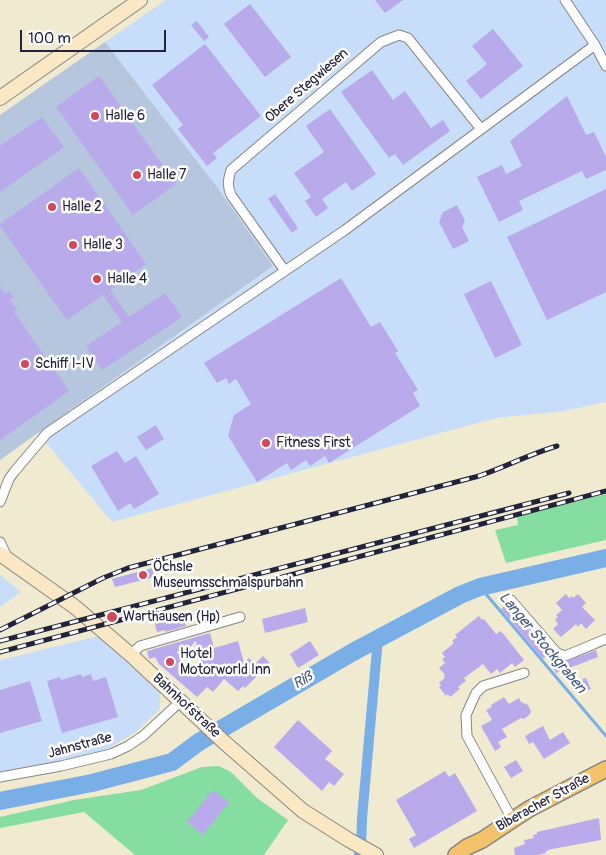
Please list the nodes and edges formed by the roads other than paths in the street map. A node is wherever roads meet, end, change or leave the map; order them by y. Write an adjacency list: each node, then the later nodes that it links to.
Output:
1 (140, 0): 5 (main road)
2 (565, 0): 3 (street)
3 (595, 45): 4 (street); 6 (street)
4 (606, 66)
5 (0, 98)
6 (481, 129): 7 (street); 7 (street, Obere Stegwiesen)
7 (285, 271): 8 (street)
8 (9, 479): 9 (street); 10 (street)
9 (0, 487)
10 (0, 502)
11 (0, 542): 12 (street)
12 (4, 556): 16 (main road, Bahnhofstraße)
13 (511, 600): 15 (street)
14 (240, 616): 16 (street)
15 (606, 640)
16 (131, 655): 18 (main road, Bahnhofstraße)
17 (524, 673): 21 (street)
18 (181, 701): 20 (street, Jahnstraße); 23 (main road, Bahnhofstraße)
19 (606, 769): 21 (main road, Biberacher Straße)
20 (0, 777)
21 (512, 818): 22 (main road, Biberacher Straße)
22 (482, 840): 24 (main road, Biberacher Straße); 25 (main road, Biberacher Straße)
23 (375, 853)
24 (456, 855)
25 (472, 855)

